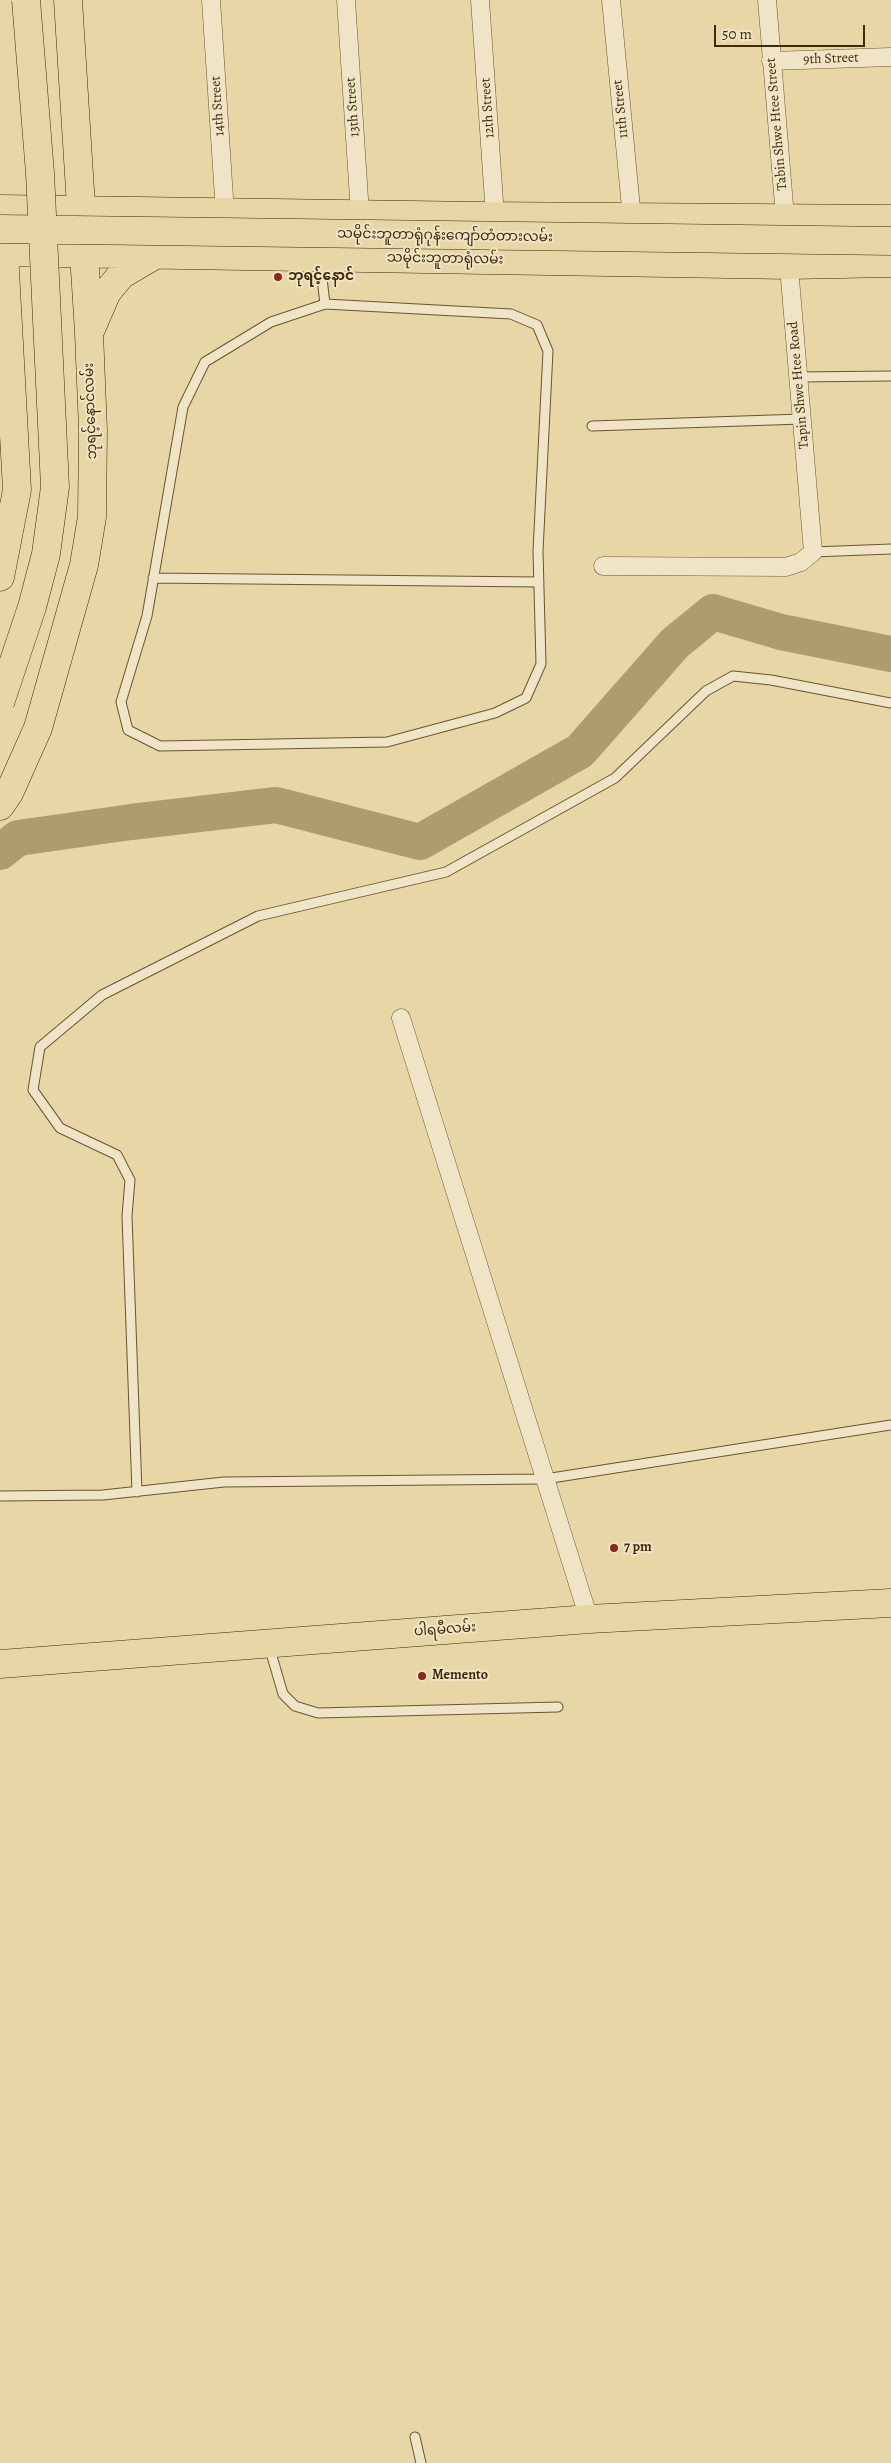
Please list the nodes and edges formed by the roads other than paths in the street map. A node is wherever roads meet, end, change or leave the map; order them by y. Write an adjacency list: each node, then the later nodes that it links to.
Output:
1 (26, 0): 39 (main road, bridge)
2 (68, 0): 10 (main road, ဘုရင့်နောင်လမ်း)
3 (211, 0): 11 (street, 14th Street)
4 (346, 0): 12 (street, 13th Street)
5 (480, 0): 13 (street, 12th Street)
6 (611, 0): 14 (street, 11th Street)
7 (767, 0): 9 (street, Tabin Shwe Htee Street)
8 (891, 57): 9 (street, 9th Street)
9 (771, 61): 15 (street, Tabin Shwe Htee Street)
10 (82, 211): 11 (main road); 17 (main road); 19 (main road, ဘုရင့်နောင်လမ်း)
11 (225, 212): 12 (main road)
12 (360, 214): 13 (main road)
13 (488, 216): 14 (main road); 22 (main road)
14 (632, 218): 15 (main road)
15 (786, 218): 16 (main road); 24 (street, Tapin Shwe Htee Road)
16 (891, 219)
17 (1, 225): 18 (main road, သမိုင်းဘူတာရုံဂုန်းကျော်တံတားလမ်း, bridge); 19 (main road, သမိုင်းဘူတာရုံလမ်း); 27 (main road)
18 (891, 241)
19 (84, 254): 20 (main road, သမိုင်းဘူတာရုံလမ်း); 26 (main road, ဘုရင့်နောင်လမ်း)
20 (156, 254): 21 (main road, သမိုင်းဘူတာရုံလမ်း); 26 (main road)
21 (319, 256): 22 (main road, သမိုင်းဘူတာရုံလမ်း); 25 (lane)
22 (482, 260): 24 (main road, သမိုင်းဘူတာရုံလမ်း)
23 (891, 263): 24 (main road, သမိုင်းဘူတာရုံလမ်း)
24 (788, 265): 29 (street, Tapin Shwe Htee Road)
25 (325, 304): 37 (lane); 38 (lane)
26 (89, 333): 41 (main road, ဘုရင့်နောင်လမ်း)
27 (3, 337): 32 (main road)
28 (891, 376): 29 (lane)
29 (798, 378): 30 (street, Tapin Shwe Htee Road)
30 (802, 419): 31 (lane); 34 (street, Tapin Shwe Htee Road)
31 (592, 426)
32 (9, 492): 36 (main road)
33 (891, 549): 34 (lane)
34 (813, 552): 35 (street)
35 (603, 566)
36 (0, 577)
37 (153, 578): 38 (lane); 38 (lane)
38 (539, 582)
39 (0, 703)
40 (891, 703): 45 (lane)
41 (0, 806)
42 (400, 1018): 44 (street)
43 (891, 1425): 44 (lane)
44 (545, 1479): 45 (lane); 48 (street)
45 (137, 1492): 46 (lane)
46 (0, 1496)
47 (891, 1603): 48 (main road, ပါရမီလမ်း)
48 (589, 1619): 49 (main road, ပါရမီလမ်း)
49 (268, 1644): 50 (main road, ပါရမီလမ်း); 51 (lane)
50 (0, 1664)
51 (558, 1707)
52 (415, 2436): 53 (lane)
53 (422, 2463)

